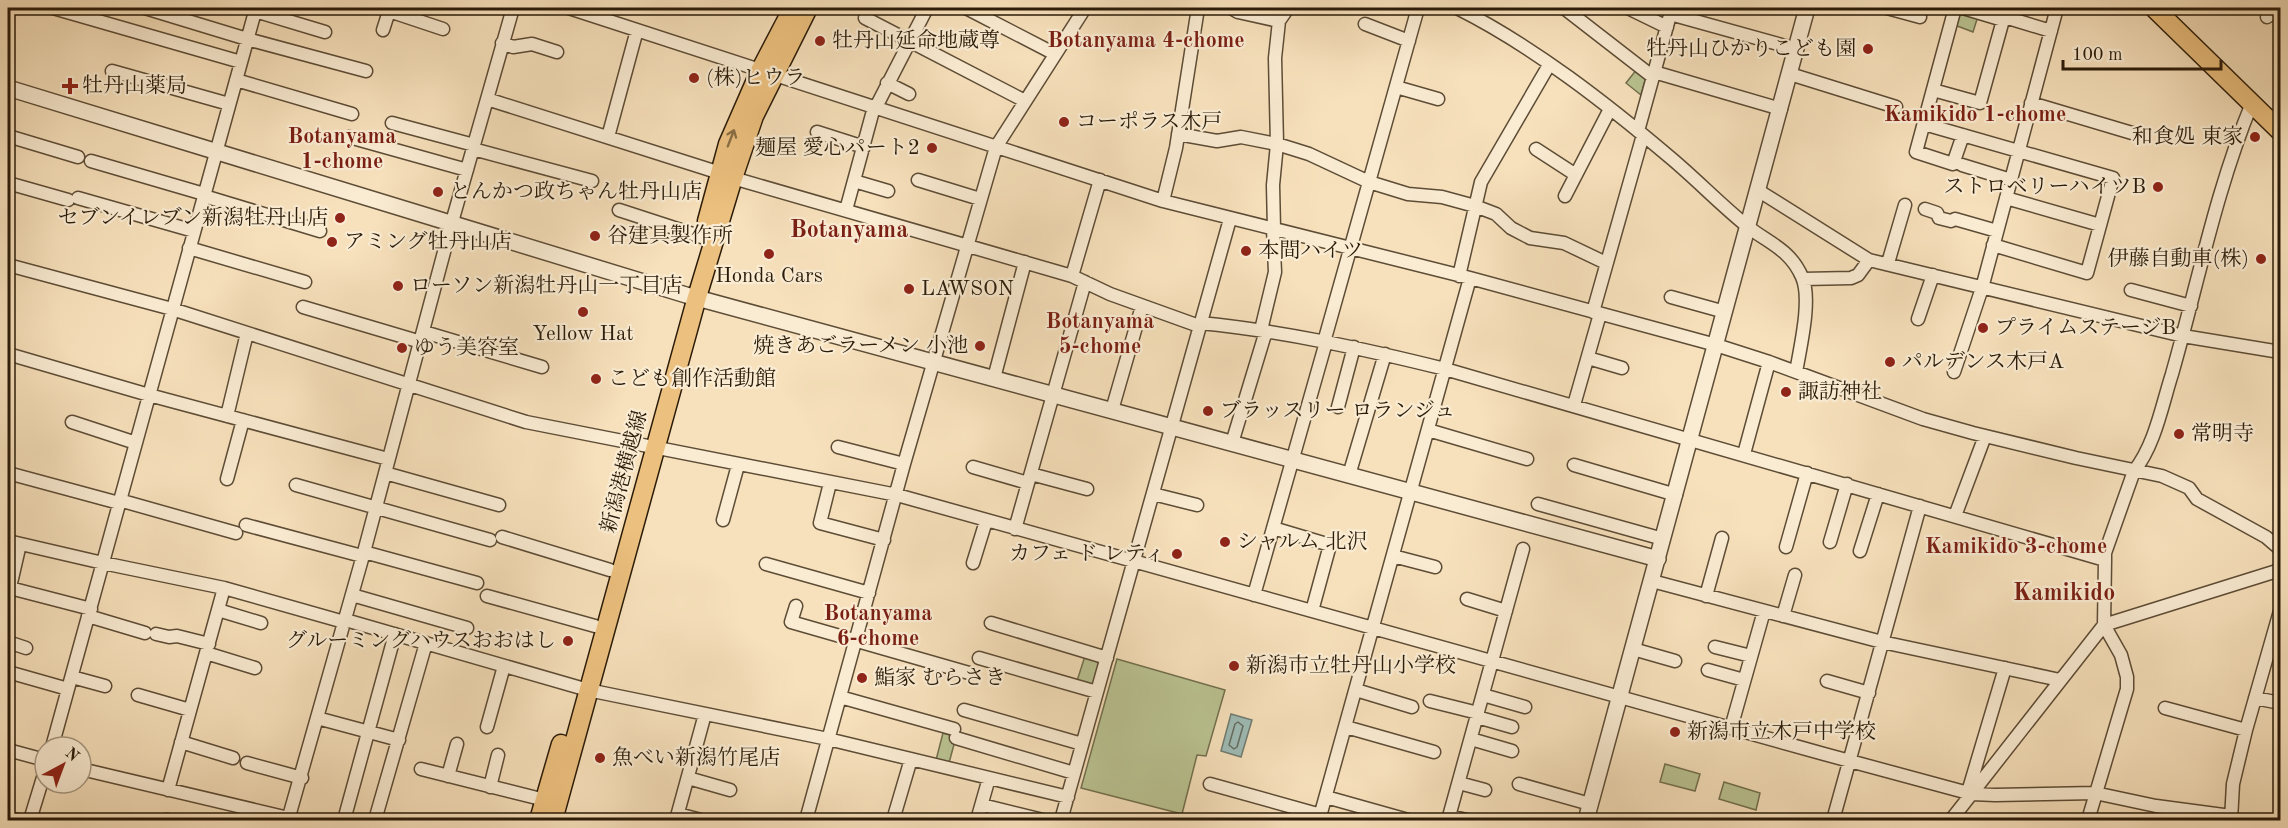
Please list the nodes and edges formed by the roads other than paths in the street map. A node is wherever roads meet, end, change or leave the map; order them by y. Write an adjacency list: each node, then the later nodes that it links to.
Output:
1 (53, 8): 45 (street)
2 (144, 8): 38 (street)
3 (513, 8): 41 (street)
4 (569, 8): 35 (street)
5 (793, 8): 49 (main road, 新潟港横越線)
6 (807, 8): 49 (main road, 新潟港横越線)
7 (927, 8): 40 (street)
8 (966, 8): 44 (street)
9 (1198, 8): 75 (street)
10 (1231, 8): 31 (street)
11 (1288, 8): 31 (street)
12 (1418, 8): 39 (street)
13 (1457, 8): 46 (street)
14 (1564, 8): 50 (street)
15 (1628, 8): 26 (street)
16 (1807, 8): 42 (street)
17 (1887, 8): 28 (street)
18 (1955, 8): 56 (street)
19 (1964, 8): 27 (street)
20 (2057, 8): 36 (street)
21 (2154, 8): 61 (main road)
22 (2278, 8): 29 (street)
23 (255, 9): 37 (street); 38 (street)
24 (389, 9): 33 (street); 34 (street)
25 (1079, 9): 44 (street)
26 (1670, 16): 42 (street); 50 (street)
27 (2009, 16): 36 (street); 56 (street)
28 (1920, 17)
29 (2267, 17)
30 (865, 18): 40 (street)
31 (1279, 21): 80 (street)
32 (1365, 24): 39 (street)
33 (443, 29)
34 (383, 30)
35 (637, 30): 49 (street); 79 (street)
36 (2051, 31): 63 (street)
37 (325, 32)
38 (247, 39): 45 (street); 48 (street)
39 (1409, 41): 54 (street)
40 (908, 42): 53 (street); 60 (street)
41 (502, 43): 43 (street); 58 (street)
42 (1796, 49): 51 (street)
43 (557, 52)
44 (1055, 54): 60 (street)
45 (240, 62): 52 (street)
46 (1549, 65): 66 (street); 108 (street)
47 (112, 71): 62 (street)
48 (366, 71)
49 (767, 72): 64 (street); 91 (main road, 新潟港横越線)
50 (1654, 74): 67 (street); 73 (street)
51 (1790, 74): 65 (street); 67 (street)
52 (236, 80): 62 (street); 68 (street)
53 (887, 83): 57 (street); 64 (street)
54 (1396, 87): 59 (street); 98 (street)
55 (8, 88): 86 (street)
56 (1933, 90): 70 (street)
57 (909, 94)
58 (487, 99): 79 (street); 81 (street)
59 (1438, 99)
60 (1025, 101): 83 (street)
61 (2252, 103): 71 (main road); 141 (street)
62 (229, 104): 86 (street)
63 (2031, 104): 74 (street); 85 (street)
64 (875, 107): 82 (street); 83 (street)
65 (1896, 107)
66 (1610, 109): 73 (street); 92 (street)
67 (1781, 109): 101 (street)
68 (352, 114)
69 (392, 123): 81 (street)
70 (1924, 124): 76 (street); 76 (street)
71 (2280, 130)
72 (817, 132): 82 (street)
73 (1641, 133): 115 (street); 127 (street)
74 (2132, 133)
75 (1178, 135): 80 (street); 106 (street)
76 (1963, 135): 85 (street)
77 (8, 136): 87 (street)
78 (350, 137): 90 (street)
79 (608, 137): 91 (street)
80 (1277, 144): 98 (street); 116 (street)
81 (473, 147): 90 (street); 96 (street)
82 (864, 147): 97 (street)
83 (996, 147): 94 (street); 105 (street)
84 (1536, 149): 92 (street)
85 (2019, 150): 95 (street); 114 (street)
86 (216, 151): 102 (street); 113 (street)
87 (78, 157)
88 (91, 161): 102 (street)
89 (1962, 165): 95 (street)
90 (467, 170): 113 (street)
91 (727, 175): 111 (street); 120 (main road, 新潟港横越線); 138 (main road, 新潟港横越線)
92 (1576, 175): 103 (street)
93 (918, 180): 105 (street)
94 (1100, 180): 106 (street); 131 (street)
95 (2011, 180): 104 (street)
96 (592, 181)
97 (854, 181): 100 (street); 111 (street)
98 (1369, 182): 108 (street); 123 (street)
99 (8, 183): 117 (street)
100 (888, 191)
101 (1759, 191): 115 (street); 125 (street)
102 (204, 195): 117 (street); 118 (street)
103 (1564, 196)
104 (2006, 198): 114 (street); 119 (street)
105 (980, 199): 121 (street)
106 (1163, 201): 112 (street)
107 (1905, 205): 128 (street)
108 (1475, 206): 127 (street); 132 (street)
109 (1925, 209): 119 (street)
110 (619, 210): 120 (street)
111 (846, 210): 121 (street)
112 (1230, 219): 116 (street); 147 (street)
113 (452, 222): 138 (street); 151 (street)
114 (2100, 225): 122 (street)
115 (1748, 227): 133 (street); 144 (street)
116 (1274, 229): 123 (street); 148 (street)
117 (194, 231): 124 (street)
118 (320, 231)
119 (1997, 231): 122 (street)
120 (702, 237): 138 (main road, 新潟港横越線)
121 (966, 245): 126 (street); 159 (street)
122 (1993, 245): 136 (street)
123 (1350, 247): 132 (street); 152 (street)
124 (189, 248): 134 (street); 143 (street)
125 (1869, 260): 128 (street); 133 (street)
126 (1025, 262): 131 (street); 166 (street)
127 (1606, 263): 145 (street)
128 (1888, 263): 130 (street)
129 (8, 266): 143 (street)
130 (1933, 275): 136 (street); 146 (street)
131 (1072, 276): 135 (street)
132 (1464, 277): 145 (street); 163 (street)
133 (1803, 279): 164 (street)
134 (305, 282)
135 (1085, 282): 140 (street); 168 (street)
136 (1982, 288): 150 (street); 165 (street)
137 (2130, 290): 141 (street)
138 (691, 296): 159 (street); 183 (main road, 新潟港横越線)
139 (1671, 297): 144 (street)
140 (1142, 306): 147 (street); 172 (street)
141 (2191, 306): 150 (street)
142 (303, 307): 151 (street)
143 (172, 309): 149 (street); 169 (street)
144 (1725, 312): 153 (street)
145 (1596, 313): 153 (street); 158 (street)
146 (1918, 319)
147 (1199, 325): 148 (street); 176 (street)
148 (1264, 330): 152 (street); 181 (street)
149 (248, 333): 167 (street); 173 (street)
150 (2183, 336): 155 (street); 192 (street)
151 (422, 337): 161 (street); 167 (street)
152 (1325, 342): 154 (street); 186 (street)
153 (1716, 345): 160 (street); 179 (street)
154 (1354, 347): 157 (street); 171 (street)
155 (2280, 352)
156 (8, 354): 169 (street)
157 (1385, 354): 163 (street); 196 (street)
158 (1588, 358): 162 (street); 170 (street)
159 (934, 362): 166 (street); 188 (street)
160 (1769, 362): 164 (street); 184 (street)
161 (542, 367)
162 (1622, 368)
163 (1444, 369): 170 (street); 177 (street)
164 (1796, 372): 178 (street)
165 (1954, 372)
166 (994, 378): 168 (street)
167 (409, 385): 183 (street); 185 (street)
168 (1053, 394): 172 (street); 197 (street)
169 (149, 395): 173 (street); 180 (street)
170 (1574, 405): 179 (street)
171 (1338, 407)
172 (1112, 410): 176 (street)
173 (227, 416): 174 (street)
174 (243, 420): 185 (street); 198 (street)
175 (72, 422): 180 (street)
176 (1170, 426): 181 (street); 204 (street)
177 (1428, 430): 187 (street); 203 (street)
178 (1985, 436): 192 (street); 214 (street)
179 (1692, 439): 184 (street); 207 (street)
180 (136, 443): 208 (street)
181 (1232, 443): 186 (street)
182 (838, 447): 188 (street)
183 (650, 448): 189 (street); 240 (main road, 新潟港横越線); 293 (main road, 新潟港横越線)
184 (1744, 454): 195 (street)
185 (388, 459): 194 (street)
186 (1292, 459): 196 (street); 218 (street)
187 (1527, 459)
188 (904, 464): 206 (street)
189 (738, 465): 199 (street); 215 (street)
190 (1575, 465): 207 (street)
191 (973, 467): 197 (street)
192 (2134, 471): 229 (street); 234 (street)
193 (8, 472): 208 (street)
194 (385, 473): 210 (street); 213 (street)
195 (1807, 473): 200 (street); 227 (street)
196 (1349, 475): 203 (street)
197 (1029, 478): 202 (street); 219 (street)
198 (227, 479)
199 (830, 483): 206 (street); 223 (street)
200 (1847, 484): 205 (street); 225 (street)
201 (296, 485): 213 (street)
202 (1087, 489)
203 (1411, 492): 232 (street); 233 (street)
204 (1153, 494): 211 (street); 235 (street)
205 (1878, 494): 212 (street); 230 (street)
206 (897, 495): 216 (street); 223 (street)
207 (1676, 495): 222 (street)
208 (119, 502): 220 (street); 236 (street)
209 (1538, 504): 222 (street)
210 (499, 505)
211 (1197, 505)
212 (1920, 506): 214 (street); 271 (street)
213 (375, 508): 231 (street); 240 (street)
214 (1955, 516): 234 (street)
215 (723, 520)
216 (986, 521): 219 (street); 237 (street)
217 (246, 525): 231 (street)
218 (1273, 528): 249 (street); 255 (street)
219 (1015, 529): 235 (street)
220 (236, 533)
221 (1722, 538): 251 (street)
222 (1663, 539): 233 (street)
223 (884, 540): 247 (street)
224 (8, 541): 226 (street)
225 (1830, 542)
226 (20, 544): 236 (street); 246 (street)
227 (1786, 547)
228 (1523, 549): 256 (street)
229 (2280, 549)
230 (1860, 551)
231 (363, 554): 244 (street); 248 (street)
232 (1393, 556): 239 (street); 266 (street)
233 (1658, 559): 243 (street)
234 (2105, 560): 264 (street)
235 (1133, 562): 249 (street); 279 (street)
236 (103, 563): 245 (street); 259 (street)
237 (973, 563)
238 (766, 564): 247 (street)
239 (1434, 567)
240 (610, 570): 265 (main road, 新潟港横越線)
241 (2280, 570): 264 (street)
242 (1795, 575): 260 (street)
243 (1652, 581): 251 (street); 276 (street)
244 (477, 583)
245 (224, 588): 254 (street); 262 (street)
246 (9, 592): 259 (street)
247 (870, 593): 269 (street)
248 (352, 595): 262 (street); 267 (street)
249 (1254, 595): 255 (street)
250 (487, 596): 265 (street)
251 (1706, 596): 257 (street)
252 (1467, 599): 256 (street)
253 (796, 606): 269 (street)
254 (218, 610): 261 (street); 275 (street)
255 (1312, 611): 266 (street)
256 (1506, 611): 280 (street)
257 (1764, 611): 260 (street); 277 (street)
258 (2280, 611): 301 (street)
259 (90, 612): 275 (street); 291 (street)
260 (1783, 616): 271 (street)
261 (261, 622)
262 (344, 622): 268 (street); 311 (street)
263 (991, 623): 279 (street)
264 (2104, 625): 289 (street); 350 (street)
265 (595, 626): 293 (main road, 新潟港横越線)
266 (1374, 627): 280 (street); 294 (street)
267 (466, 628)
268 (395, 633): 272 (street); 317 (street)
269 (856, 641): 287 (street); 299 (street)
270 (8, 642): 274 (street)
271 (1882, 642): 284 (street); 296 (street)
272 (426, 643): 282 (street); 321 (street)
273 (1715, 647): 277 (street)
274 (26, 648)
275 (207, 648): 283 (street); 307 (street)
276 (1633, 649): 281 (street); 300 (street)
277 (1751, 656): 288 (street)
278 (979, 658): 295 (street)
279 (1107, 658): 295 (street)
280 (1492, 661): 298 (street); 300 (street)
281 (1675, 662)
282 (504, 666): 293 (street); 312 (street)
283 (255, 668)
284 (2005, 668): 289 (street); 326 (street)
285 (1708, 670): 288 (street)
286 (8, 672): 291 (street)
287 (969, 673)
288 (1744, 680): 315 (street)
289 (2060, 680): 334 (street)
290 (1827, 681): 296 (street)
291 (70, 683): 292 (street); 318 (street)
292 (105, 686)
293 (583, 689): 309 (street); 355 (main road, 新潟港横越線); 369 (main road, 新潟港横越線)
294 (1356, 690): 304 (street); 313 (street)
295 (1097, 692): 324 (street)
296 (1869, 693): 333 (street)
297 (138, 695): 307 (street)
298 (1483, 695): 305 (street); 310 (street)
299 (840, 697): 319 (street); 338 (street)
300 (1620, 697): 315 (street); 356 (street)
301 (2255, 698): 303 (street); 316 (street)
302 (1430, 701): 310 (street)
303 (2280, 703)
304 (1412, 707)
305 (1525, 707)
306 (2165, 708): 316 (street)
307 (190, 710): 322 (street)
308 (964, 710): 324 (street)
309 (705, 714): 319 (street); 341 (street)
310 (1477, 715): 314 (street); 320 (street)
311 (317, 718): 317 (street); 340 (street)
312 (487, 727)
313 (1346, 727): 328 (street); 354 (street)
314 (1512, 728)
315 (1731, 728): 333 (street)
316 (2246, 730): 362 (street)
317 (368, 732): 321 (street); 366 (street)
318 (55, 735)
319 (828, 739): 332 (street); 371 (street)
320 (1471, 739): 327 (street); 343 (street)
321 (399, 740): 367 (street)
322 (181, 742): 331 (street); 347 (street)
323 (457, 744): 339 (street)
324 (1082, 744): 338 (street)
325 (8, 750): 330 (street)
326 (1981, 750): 334 (street); 352 (street)
327 (1512, 751)
328 (1434, 752)
329 (498, 755): 346 (street)
330 (33, 757)
331 (233, 758)
332 (911, 759): 342 (street); 372 (street)
333 (1850, 761): 352 (street); 379 (street)
334 (1997, 762): 352 (street)
335 (247, 763): 340 (street)
336 (421, 769): 339 (street)
337 (93, 772): 347 (street)
338 (1074, 773): 353 (street)
339 (448, 776): 346 (street)
340 (302, 778): 365 (street)
341 (688, 778): 348 (street); 358 (street)
342 (989, 778): 353 (street); 357 (street)
343 (1459, 783): 349 (street); 361 (street)
344 (1210, 784): 360 (street)
345 (1519, 784): 356 (street)
346 (490, 786): 355 (street)
347 (168, 790): 365 (street)
348 (730, 790)
349 (1485, 790)
350 (2095, 793): 352 (street); 362 (street); 382 (street)
351 (38, 795): 364 (street)
352 (1969, 795): 380 (street); 381 (street)
353 (1068, 797): 375 (street)
354 (1326, 797): 360 (street); 376 (street)
355 (545, 800): 368 (main road, 新潟港横越線)
356 (1590, 804): 378 (street)
357 (981, 805): 373 (street); 374 (street)
358 (677, 817): 370 (street)
359 (8, 818): 363 (street)
360 (1320, 818)
361 (1449, 818): 377 (street)
362 (2231, 818)
363 (18, 820)
364 (30, 820)
365 (291, 820)
366 (344, 820)
367 (375, 820)
368 (539, 820)
369 (553, 820)
370 (701, 820)
371 (806, 820)
372 (893, 820)
373 (977, 820)
374 (1043, 820)
375 (1061, 820)
376 (1408, 820)
377 (1467, 820)
378 (1586, 820)
379 (1833, 820)
380 (1951, 820)
381 (1962, 820)
382 (2088, 820)

